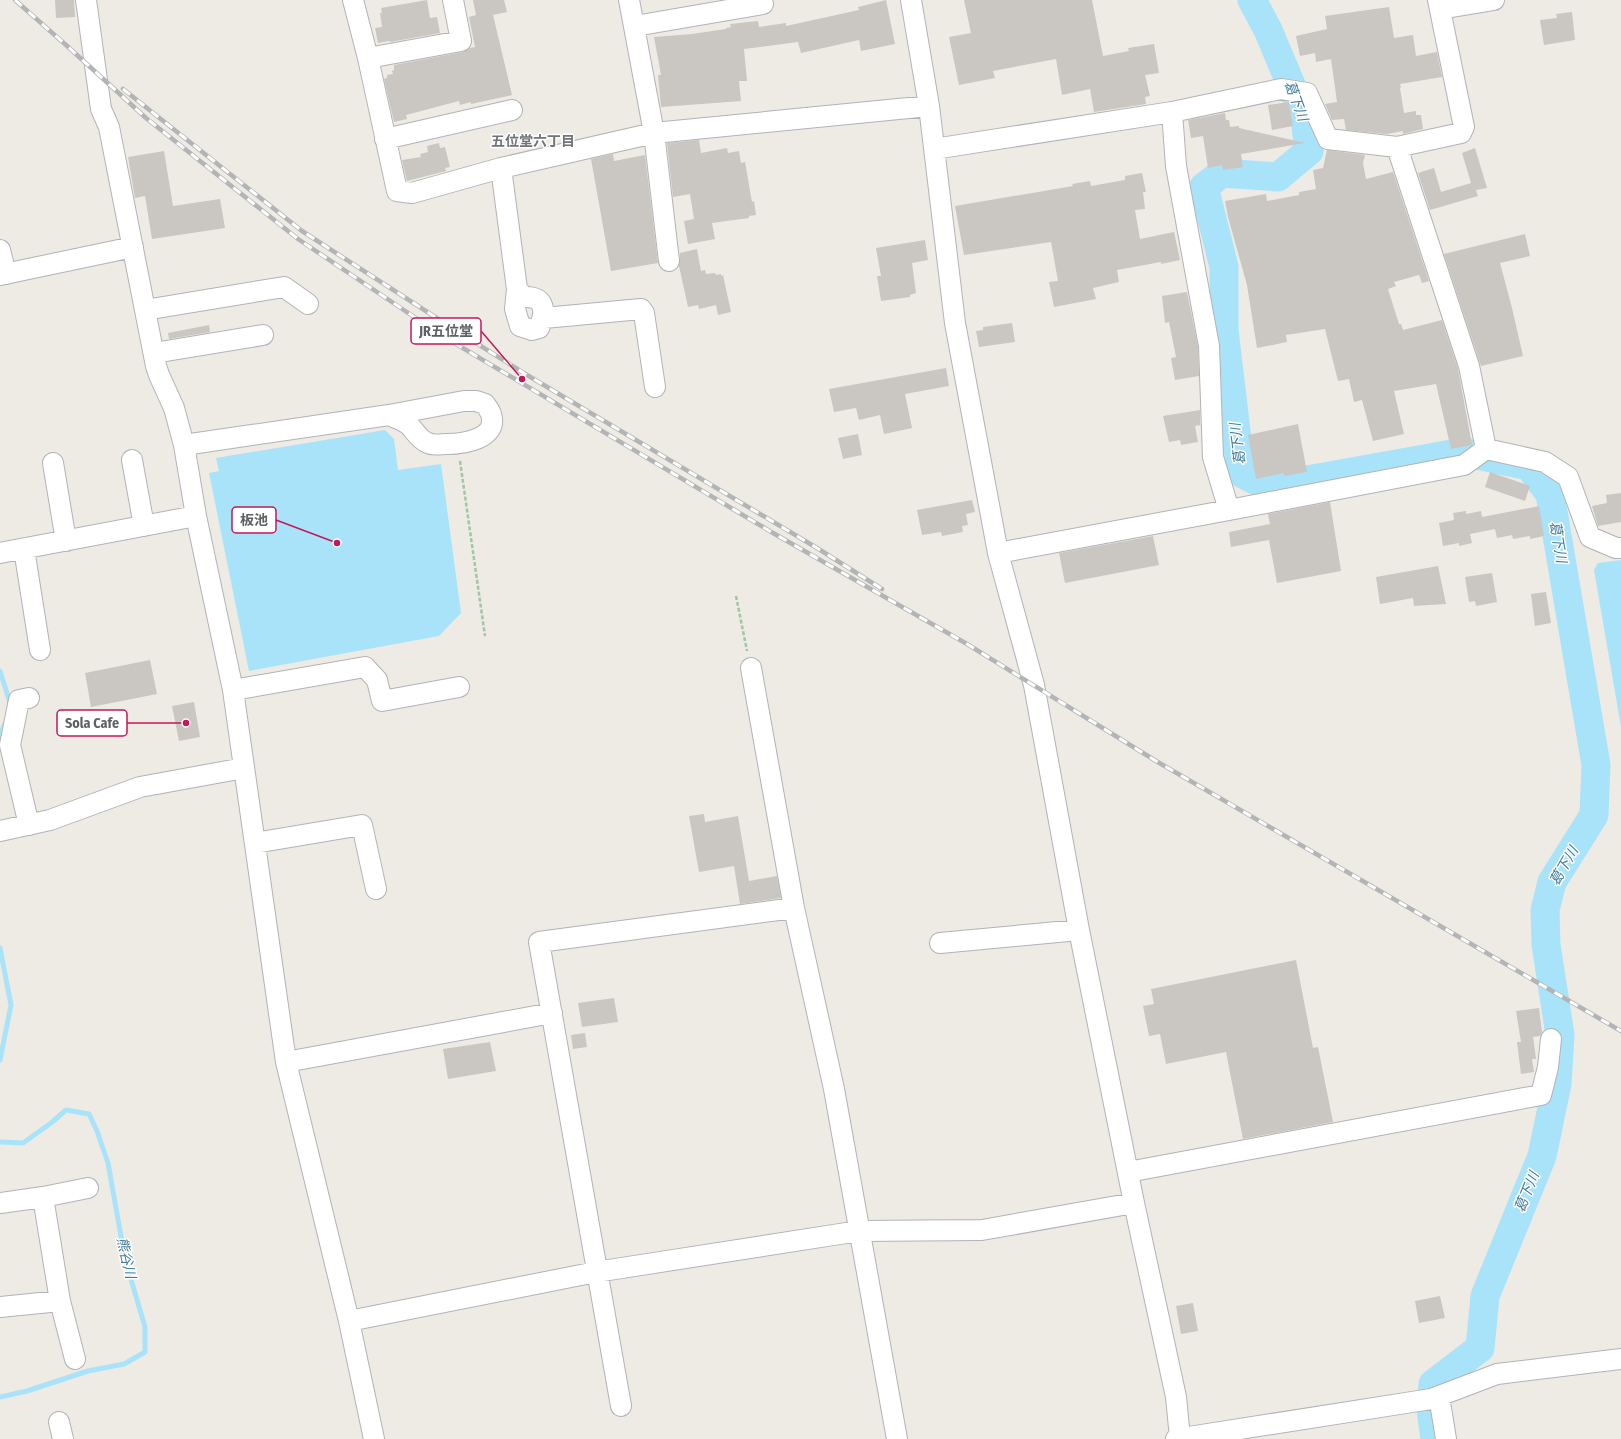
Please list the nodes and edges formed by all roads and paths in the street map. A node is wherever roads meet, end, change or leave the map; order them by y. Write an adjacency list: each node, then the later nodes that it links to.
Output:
1 (86, 0): 19 (street)
2 (354, 0): 10 (street)
3 (453, 0): 10 (street)
4 (629, 0): 9 (street)
5 (911, 0): 11 (street)
6 (1494, 0): 8 (street)
7 (763, 4): 9 (street)
8 (1439, 5): 16 (street)
9 (635, 26): 14 (street)
10 (368, 58): 15 (street)
11 (929, 106): 14 (street); 17 (street)
12 (512, 110): 15 (street)
13 (1172, 112): 16 (street); 17 (street); 34 (street)
14 (654, 133): 18 (street); 21 (street)
15 (385, 139): 18 (street)
16 (1397, 147): 30 (street)
17 (934, 149): 41 (street)
18 (501, 168): 27 (street)
19 (133, 247): 22 (street); 24 (street)
20 (0, 250): 22 (street)
21 (669, 261)
22 (3, 274)
23 (308, 304): 24 (street)
24 (145, 310): 26 (street)
25 (263, 335): 26 (street)
26 (154, 353): 29 (street)
27 (655, 387)
28 (389, 415): 29 (street)
29 (184, 445): 35 (street)
30 (1486, 449): 34 (street); 38 (street)
31 (132, 460): 36 (street)
32 (53, 463): 37 (street)
33 (459, 465): 43 (path)
34 (1229, 510): 41 (street)
35 (196, 516): 36 (street); 47 (street)
36 (144, 526): 37 (street)
37 (66, 541): 39 (street)
38 (1621, 548)
39 (24, 549): 40 (street); 44 (street)
40 (0, 553)
41 (998, 553): 55 (street)
42 (736, 596): 45 (path)
43 (485, 636)
44 (40, 650)
45 (751, 668): 54 (street)
46 (459, 687): 47 (street)
47 (233, 690): 49 (street)
48 (29, 698): 50 (street)
49 (244, 768): 50 (street); 52 (street)
50 (29, 825): 51 (street)
51 (0, 831)
52 (255, 843): 53 (street); 59 (street)
53 (376, 889)
54 (794, 908): 57 (street); 65 (street)
55 (1079, 930): 56 (street); 60 (street)
56 (940, 943)
57 (552, 1013): 59 (street); 66 (street)
58 (1551, 1039): 60 (street)
59 (286, 1062): 69 (street)
60 (1128, 1172): 64 (street)
61 (88, 1188): 62 (street)
62 (43, 1198): 63 (street); 67 (street)
63 (0, 1202)
64 (1134, 1203): 65 (street); 76 (street)
65 (859, 1231): 66 (street); 75 (street)
66 (596, 1272): 69 (street); 73 (street)
67 (60, 1301): 68 (street); 70 (street)
68 (0, 1307)
69 (349, 1321): 74 (street)
70 (75, 1359)
71 (1621, 1359): 72 (street)
72 (1439, 1396): 76 (street); 77 (street)
73 (621, 1406)
74 (374, 1439)
75 (897, 1439)
76 (1178, 1439)
77 (1446, 1439)

